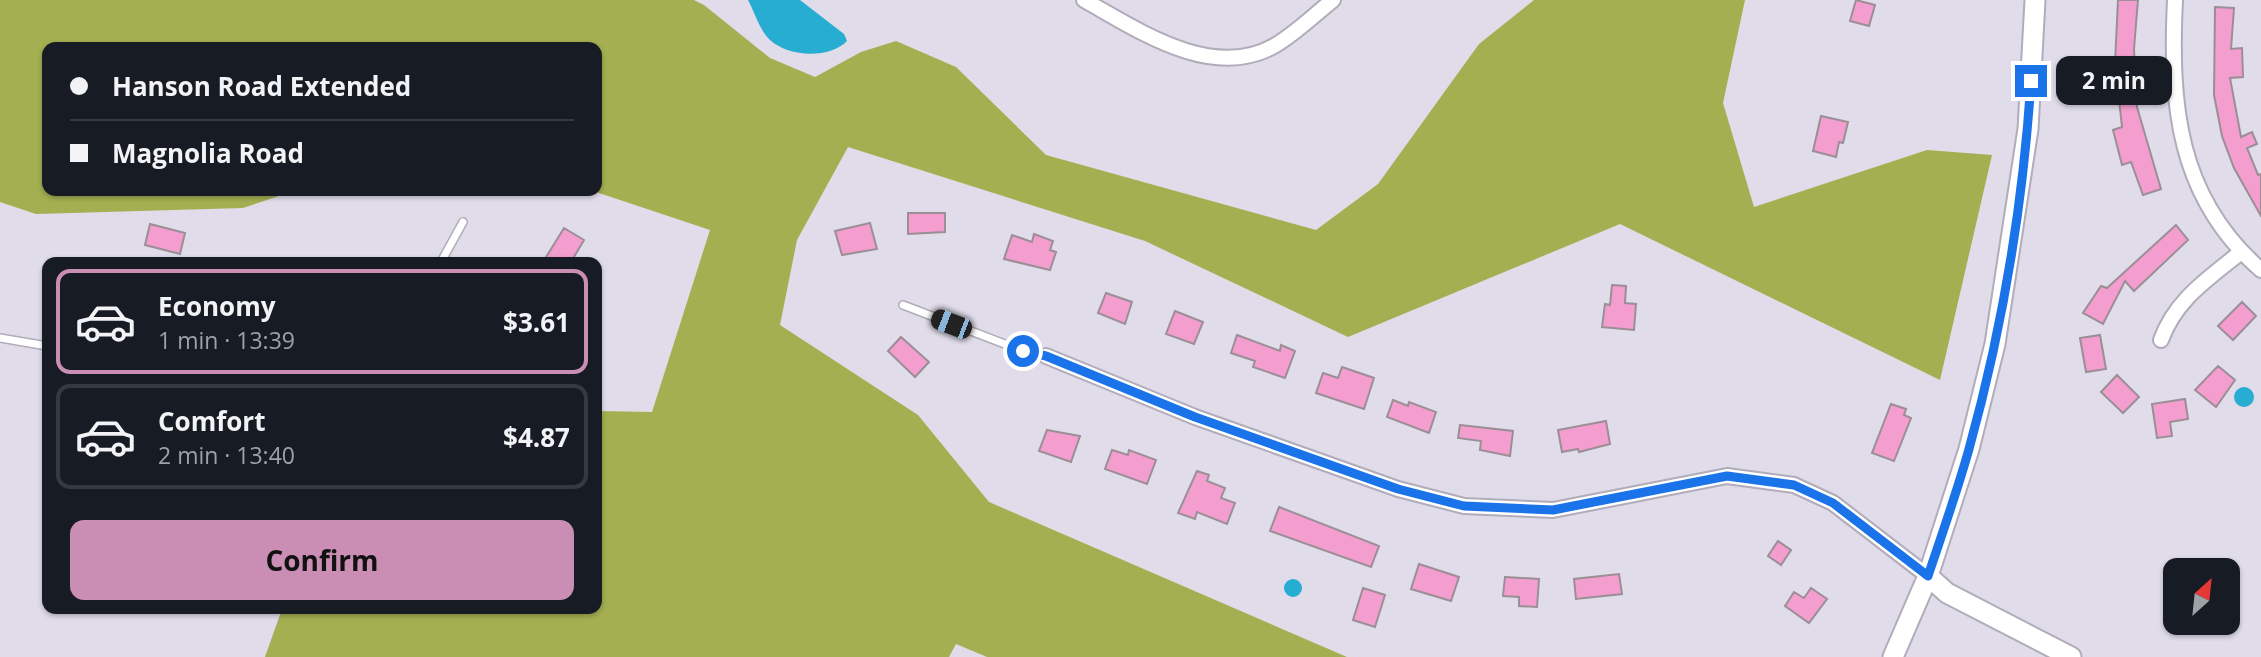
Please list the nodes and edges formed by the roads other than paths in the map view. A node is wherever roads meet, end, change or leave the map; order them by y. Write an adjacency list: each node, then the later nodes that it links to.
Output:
1 (1084, 0): 2 (street)
2 (1333, 0)
3 (2035, 0): 14 (main road)
4 (2175, 0): 6 (street)
5 (463, 222): 7 (lane)
6 (2241, 252): 8 (street); 11 (street)
7 (444, 257)
8 (2261, 270)
9 (903, 305): 13 (lane)
10 (0, 338): 12 (lane)
11 (2161, 340)
12 (42, 345)
13 (1046, 356): 14 (street)
14 (1928, 576): 15 (main road); 16 (main road)
15 (1892, 657)
16 (2071, 657)

